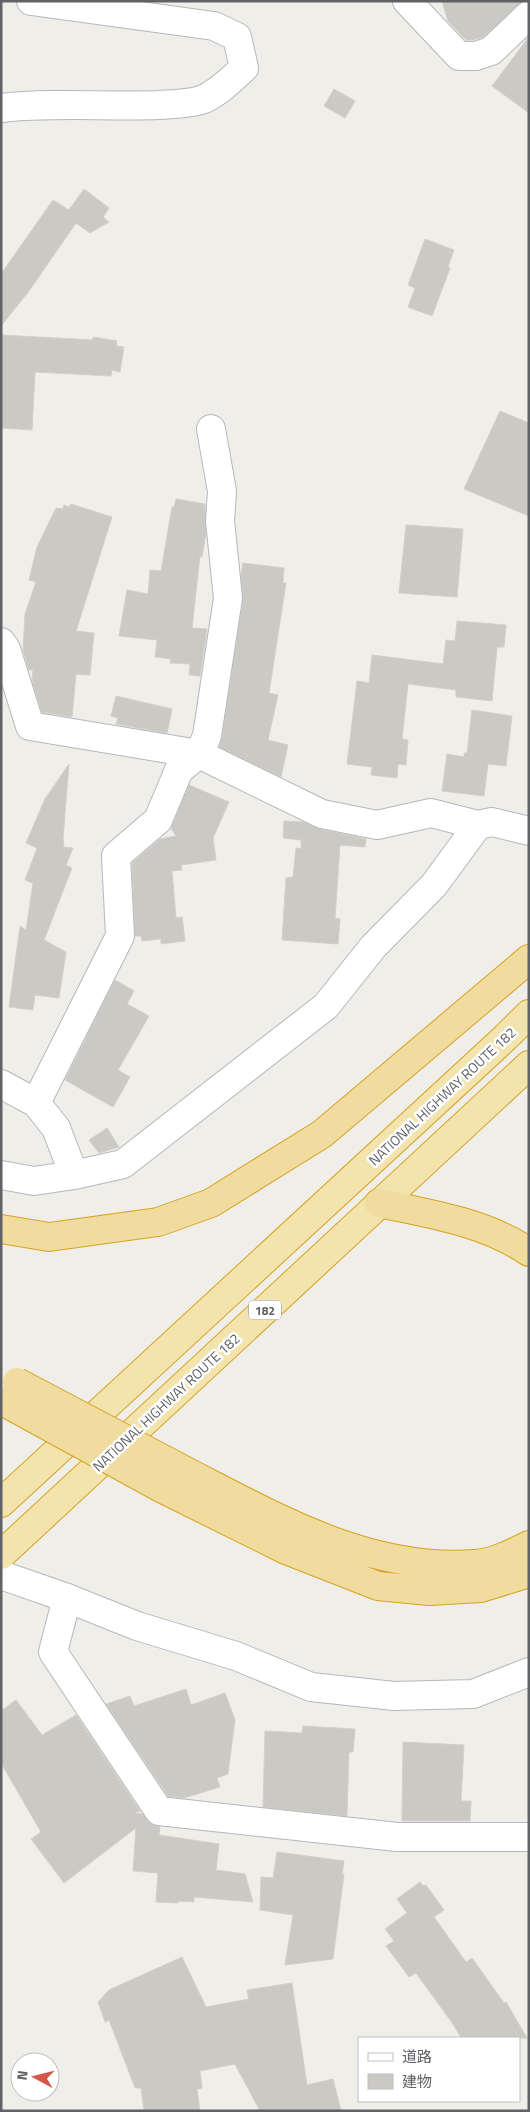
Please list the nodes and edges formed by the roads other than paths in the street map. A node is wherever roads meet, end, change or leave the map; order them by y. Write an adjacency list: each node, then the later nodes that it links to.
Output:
1 (31, 1): 4 (street)
2 (407, 1): 3 (street)
3 (529, 15)
4 (1, 108)
5 (211, 429): 7 (street)
6 (1, 642): 7 (street)
7 (200, 754): 8 (street); 14 (street)
8 (478, 825): 9 (street); 16 (street)
9 (529, 831)
10 (529, 959): 18 (highway)
11 (529, 1014): 21 (highway, NATIONAL HIGHWAY ROUTE 182 / 182)
12 (529, 1065): 17 (highway, NATIONAL HIGHWAY ROUTE 182 / 182)
13 (1, 1084): 14 (street)
14 (36, 1103): 16 (street)
15 (1, 1175): 16 (street)
16 (74, 1175)
17 (379, 1203): 19 (highway); 23 (highway, NATIONAL HIGHWAY ROUTE 182 / 182)
18 (1, 1229)
19 (529, 1252)
20 (5, 1389): 22 (highway, bridge); 24 (highway, bridge)
21 (1, 1503)
22 (529, 1545)
23 (1, 1555)
24 (529, 1573)
25 (1, 1575): 26 (street)
26 (67, 1598): 27 (street); 28 (street)
27 (529, 1672)
28 (529, 1837)

